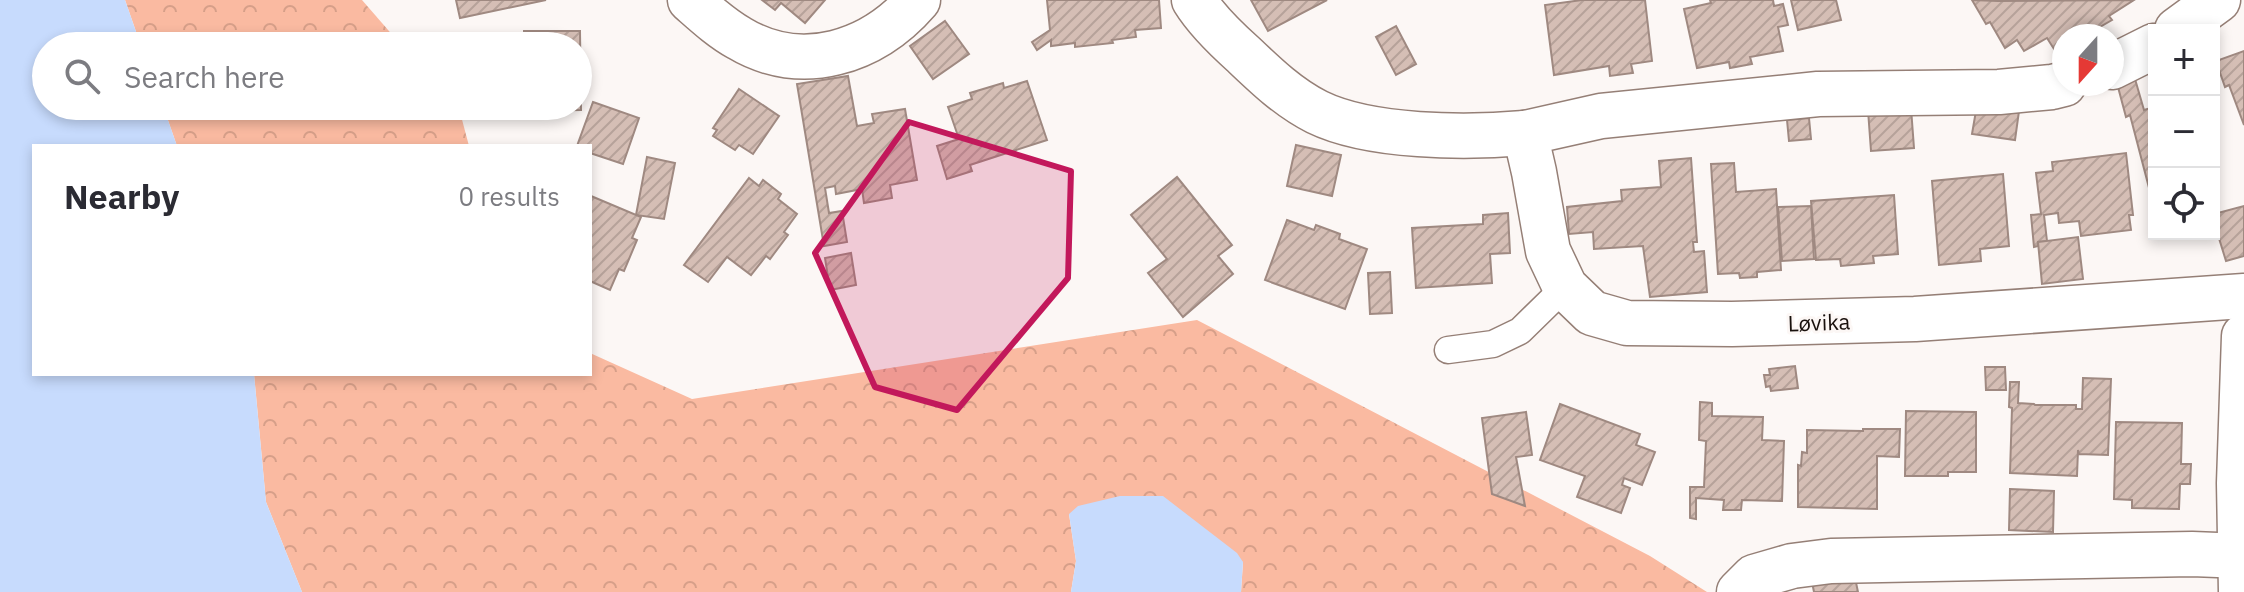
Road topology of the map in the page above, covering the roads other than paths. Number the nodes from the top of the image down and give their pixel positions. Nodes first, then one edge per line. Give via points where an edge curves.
1 (690, 0) edge
2 (918, 0) edge
3 (1194, 0) edge
4 (2218, 0) edge
5 (2185, 24) edge
6 (2148, 49) edge
7 (2124, 61) edge
8 (2052, 87) edge
9 (1525, 133) junction
10 (1565, 287) junction
11 (2244, 296) edge
12 (2244, 336) edge
13 (1448, 350) dead end
14 (2242, 568) edge
15 (1739, 592) edge

1 - 2 street via 741,40 801,57 837,54 873,39
3 - 9 street via 1278,88 1318,112 1397,131
4 - 5 street
6 - 7 street
8 - 9 street via 1818,94 1601,116
9 - 10 street, Løvika via 1548,251
10 - 11 street, Løvika via 1592,313 1627,323 1915,319
10 - 13 lane via 1520,331 1493,344
12 - 14 street
14 - 15 street via 2192,554 1831,561 1754,577

